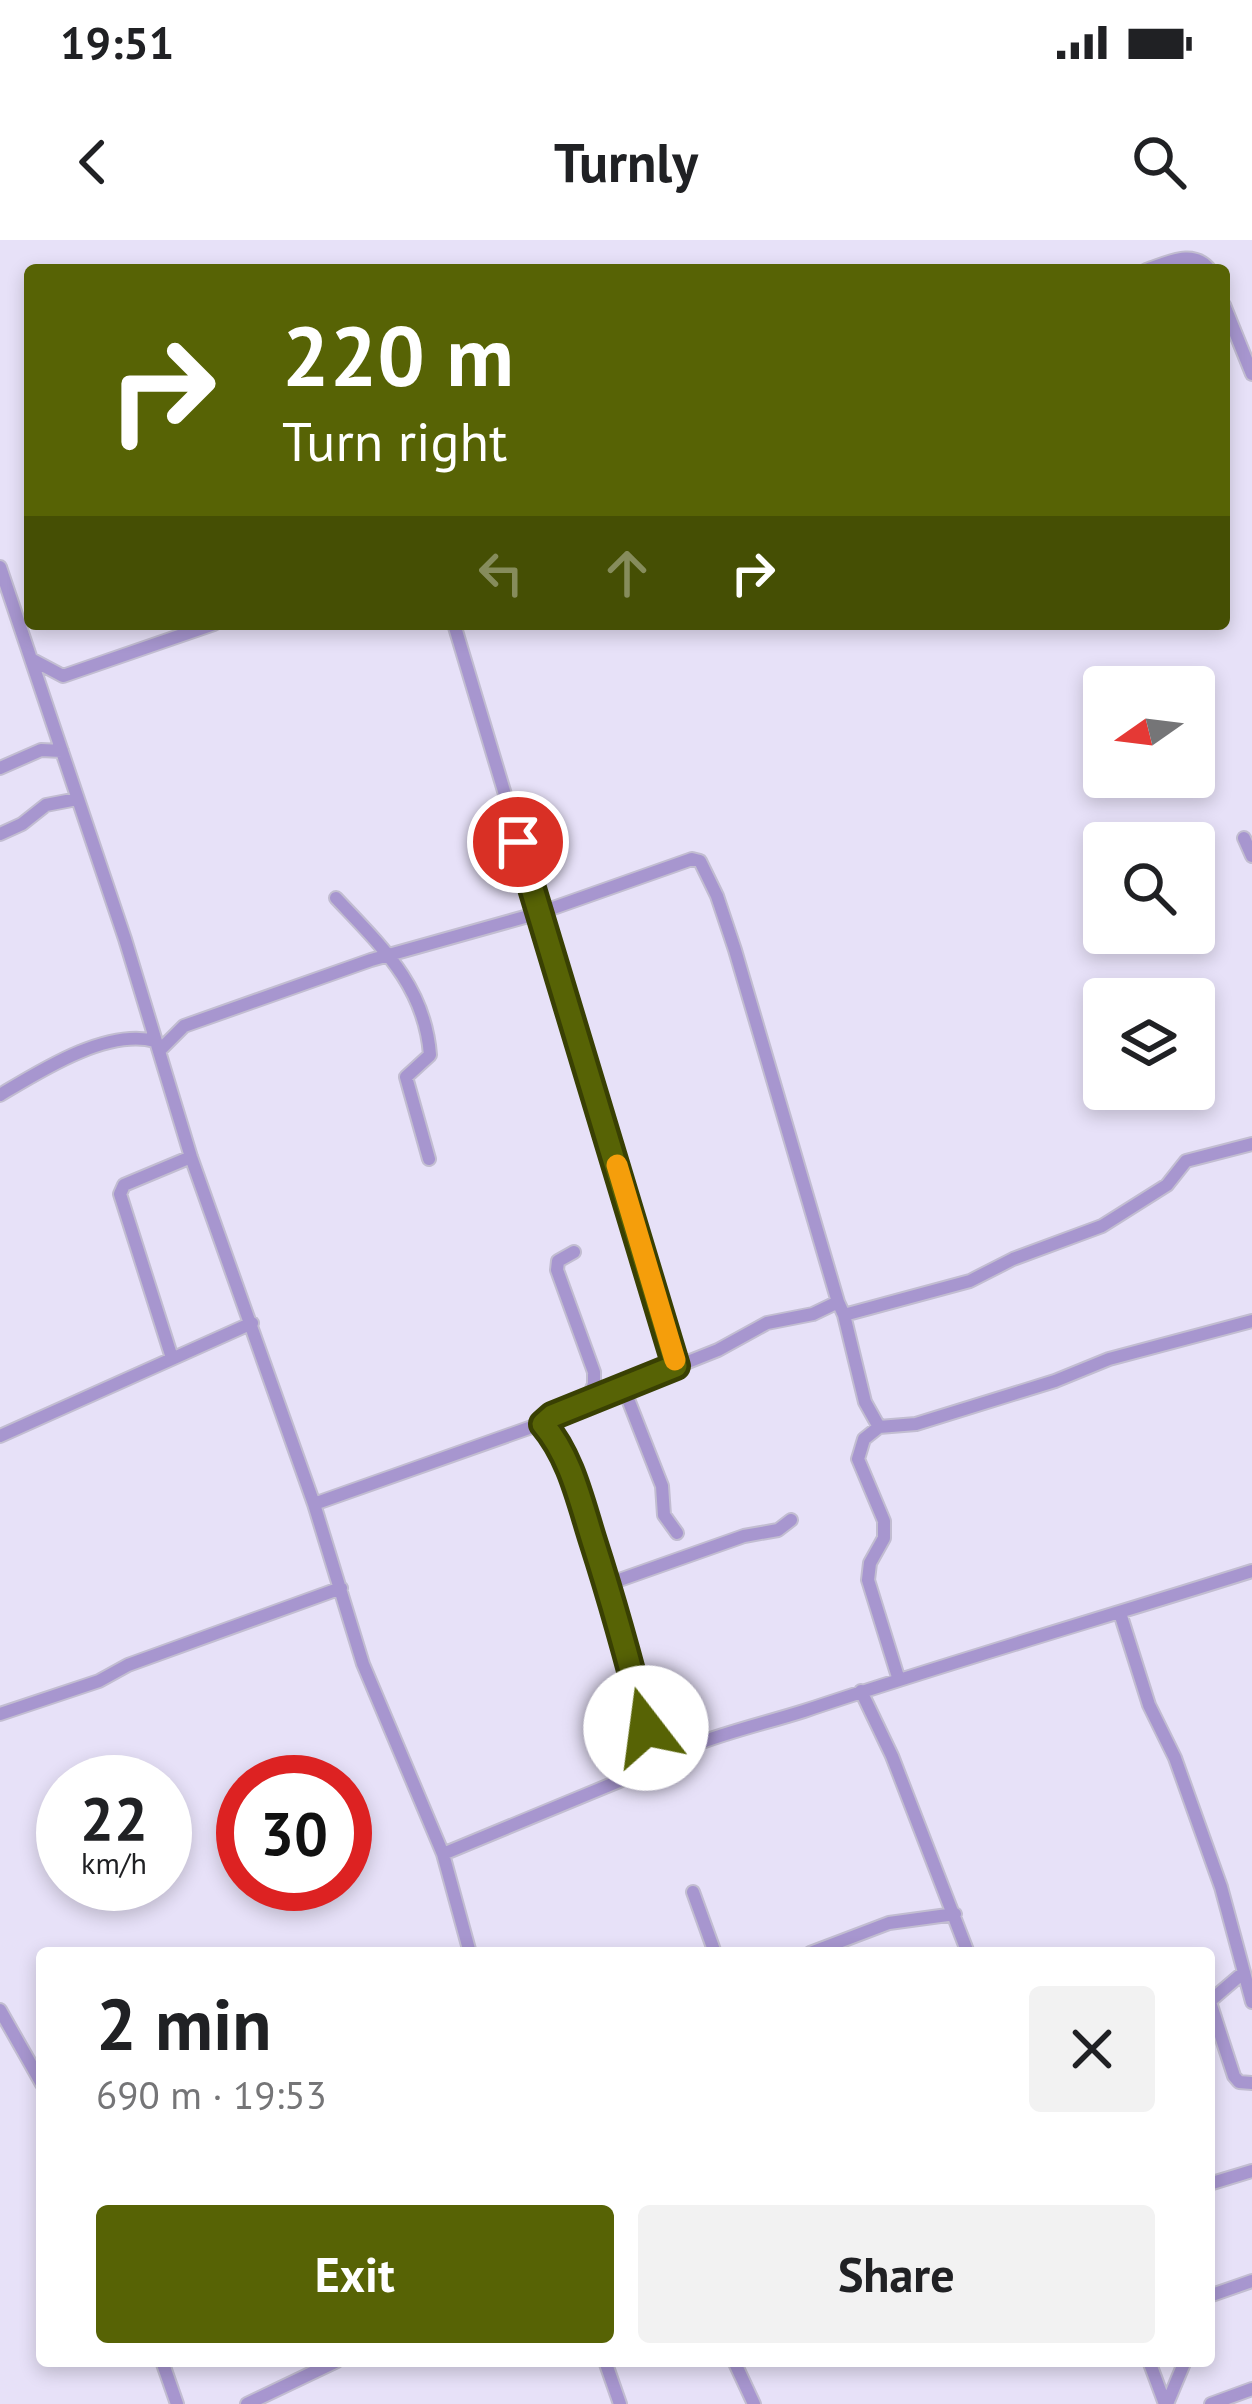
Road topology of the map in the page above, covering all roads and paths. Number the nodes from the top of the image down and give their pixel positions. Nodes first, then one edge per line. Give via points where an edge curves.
1 (1167, 264) edge
2 (1206, 264) edge
3 (1230, 320) edge
4 (1252, 374) edge
5 (0, 567) edge
6 (197, 630) edge
7 (456, 630) edge
8 (32, 659) junction
9 (62, 751) junction
10 (0, 768) edge
11 (77, 799) junction
12 (0, 833) edge
13 (1244, 838) dead end
14 (1252, 856) edge
15 (336, 898) dead end
16 (539, 913) junction
17 (389, 956) junction
18 (157, 1046) junction
19 (0, 1095) edge
20 (1252, 1144) edge
21 (191, 1157) junction
22 (429, 1159) dead end
23 (574, 1252) dead end
24 (841, 1308) junction
25 (1252, 1321) edge
26 (252, 1323) junction
27 (172, 1358) junction
28 (676, 1366) junction
29 (624, 1389) junction
30 (586, 1402) junction
31 (543, 1424) junction
32 (879, 1426) junction
33 (0, 1436) edge
34 (314, 1504) junction
35 (791, 1520) dead end
36 (676, 1533) dead end
37 (1252, 1571) edge
38 (608, 1584) junction
39 (341, 1588) junction
40 (1120, 1613) junction
41 (898, 1677) junction
42 (861, 1691) junction
43 (0, 1714) edge
44 (656, 1762) junction
45 (442, 1854) junction
46 (693, 1892) dead end
47 (955, 1913) junction
48 (468, 1947) edge
49 (713, 1947) edge
50 (826, 1947) edge
51 (966, 1947) edge
52 (1244, 1972) junction
53 (1215, 1998) edge
54 (1252, 2002) edge
55 (0, 2010) edge
56 (1215, 2017) edge
57 (35, 2056) edge
58 (1252, 2083) edge
59 (1252, 2171) edge
60 (1215, 2182) edge
61 (1252, 2281) edge
62 (1215, 2294) edge
63 (164, 2367) edge
64 (324, 2367) edge
65 (607, 2367) edge
66 (737, 2367) edge
67 (1152, 2367) edge
68 (1182, 2367) edge
69 (1252, 2389) edge
70 (177, 2404) edge
71 (247, 2404) edge
72 (620, 2404) edge
73 (754, 2404) edge
74 (1166, 2404) edge
75 (1210, 2404) edge

1 - 2 street via 1191,257
3 - 4 street
5 - 8 street
6 - 8 street via 63,676
7 - 16 street
8 - 9 street
9 - 10 street via 41,750
9 - 11 street
11 - 12 street via 46,805
11 - 18 street
13 - 14 street
15 - 17 street
16 - 17 street
16 - 24 street via 692,860 705,867
16 - 28 street
17 - 18 street via 184,1026
17 - 22 street via 428,1025 430,1054 406,1077
18 - 19 street via 126,1036
18 - 21 street
20 - 24 street via 1186,1161 1167,1184 1102,1226 970,1281
21 - 26 street
21 - 27 street via 124,1185 120,1194
23 - 30 street via 557,1270 594,1372
24 - 28 street via 767,1323
24 - 32 street
25 - 32 street via 916,1424
26 - 27 street
26 - 34 street
27 - 33 street
28 - 29 street
29 - 30 street
29 - 36 street
30 - 31 street
31 - 34 street
31 - 38 street via 559,1442
32 - 41 street via 858,1459 884,1521 868,1580
34 - 39 street
35 - 38 street
37 - 40 street
38 - 44 street
39 - 43 street
39 - 45 street via 363,1664
40 - 41 street
40 - 52 street via 1221,1887
41 - 42 street
42 - 44 street
42 - 47 street
44 - 45 street
45 - 48 street
46 - 49 street
47 - 50 street via 889,1923
47 - 51 street
52 - 53 street
52 - 54 street
55 - 57 street via 18,2047
56 - 58 street via 1234,2075
59 - 60 street
61 - 62 street
63 - 70 street
64 - 71 street
65 - 72 street
66 - 73 street
67 - 74 street
68 - 74 street
69 - 75 street

